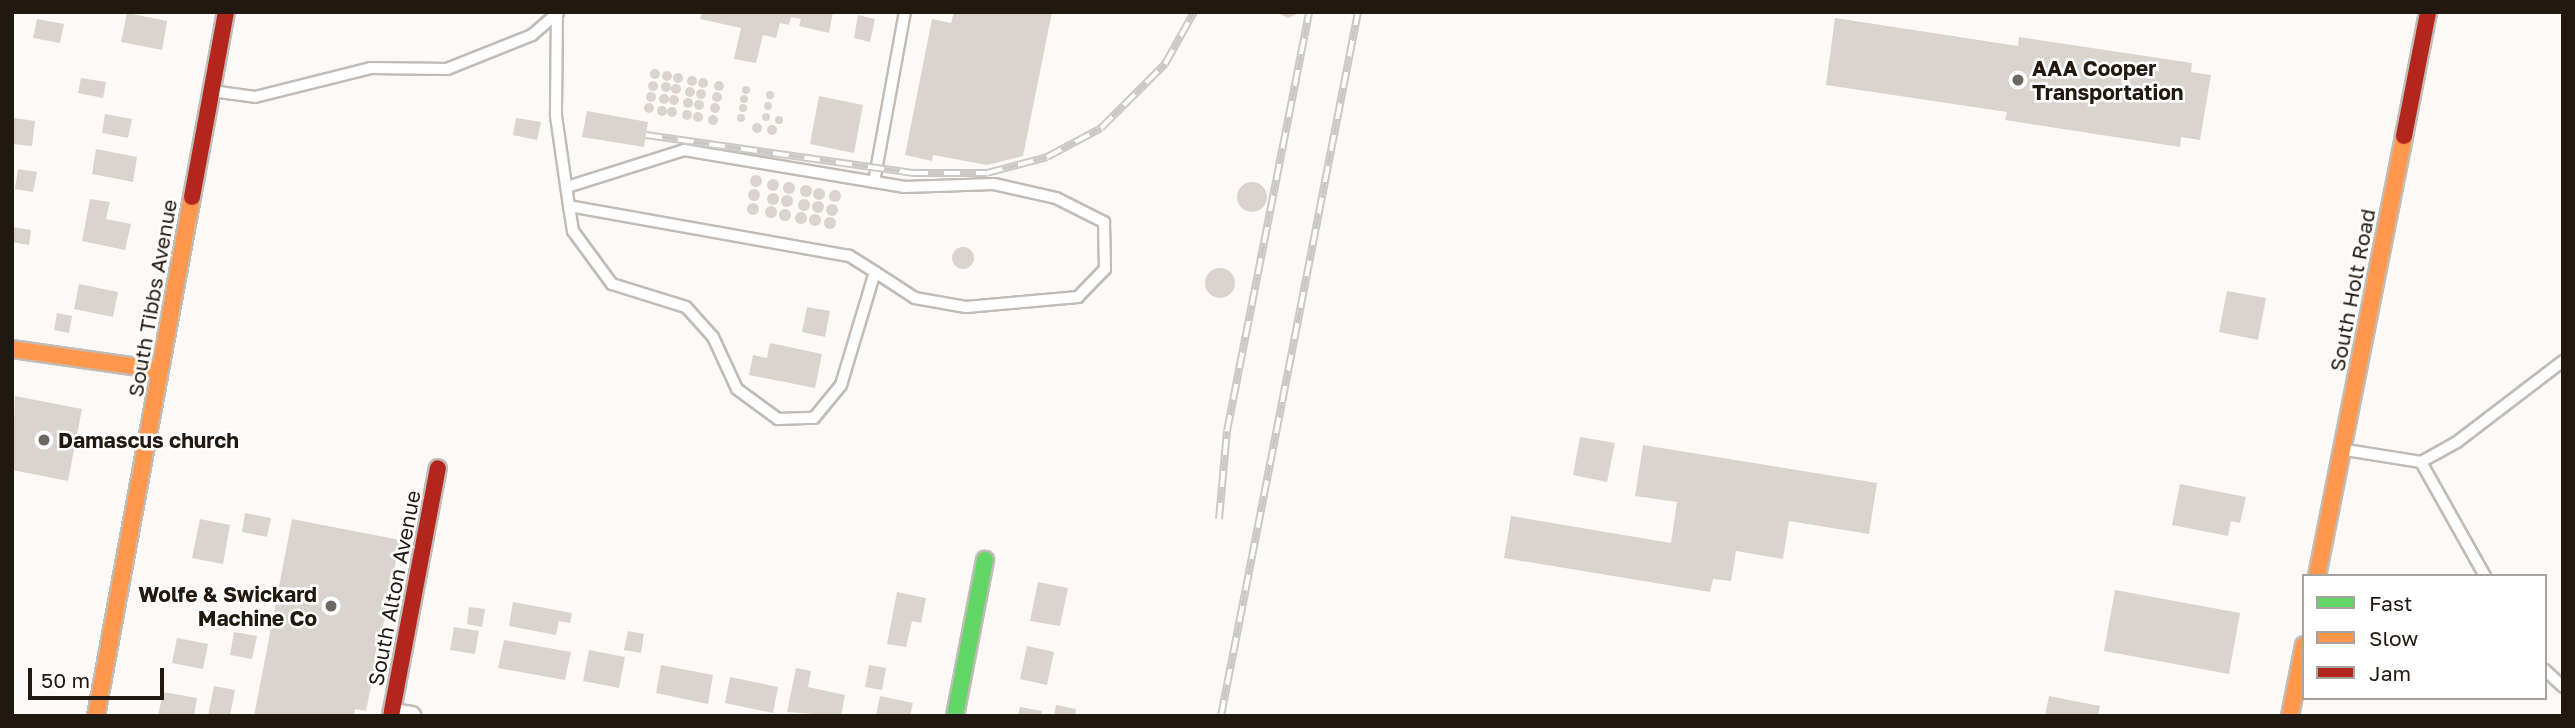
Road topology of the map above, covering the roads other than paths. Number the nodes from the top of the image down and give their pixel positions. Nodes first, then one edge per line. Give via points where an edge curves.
1 (226, 12) edge
2 (905, 12) edge
3 (2428, 12) edge
4 (558, 13) edge
5 (212, 91) junction
6 (874, 182) junction
7 (567, 187) junction
8 (569, 206) junction
9 (875, 272) junction
10 (12, 349) edge
11 (2563, 362) edge
12 (160, 370) junction
13 (2342, 450) junction
14 (2421, 462) junction
15 (438, 468) dead end
16 (985, 560) dead end
17 (2317, 574) edge
18 (2484, 574) edge
19 (2302, 655) edge
20 (2547, 672) edge
21 (2563, 687) edge
22 (398, 715) edge
23 (96, 716) edge
24 (955, 716) edge
25 (2290, 716) edge

1 - 5 main road, South Tibbs Avenue
2 - 6 lane
3 - 13 main road, South Holt Road
4 - 5 lane via 532,35 447,69 370,68 255,97
4 - 7 lane via 556,116
5 - 12 main road, South Tibbs Avenue
6 - 7 lane via 684,150
6 - 9 lane via 905,187 994,184 1056,198 1104,222 1105,269 1078,297 967,307 915,298
7 - 8 lane
8 - 9 lane via 849,256
8 - 9 lane via 573,231 612,284 686,307 713,337 737,389 778,419 814,418 841,385
10 - 12 main road
11 - 14 lane via 2457,442
12 - 23 main road, South Tibbs Avenue
13 - 14 lane
13 - 17 main road, South Holt Road
14 - 18 lane
15 - 22 main road, South Alton Avenue
16 - 24 main road
19 - 25 main road
20 - 21 lane

